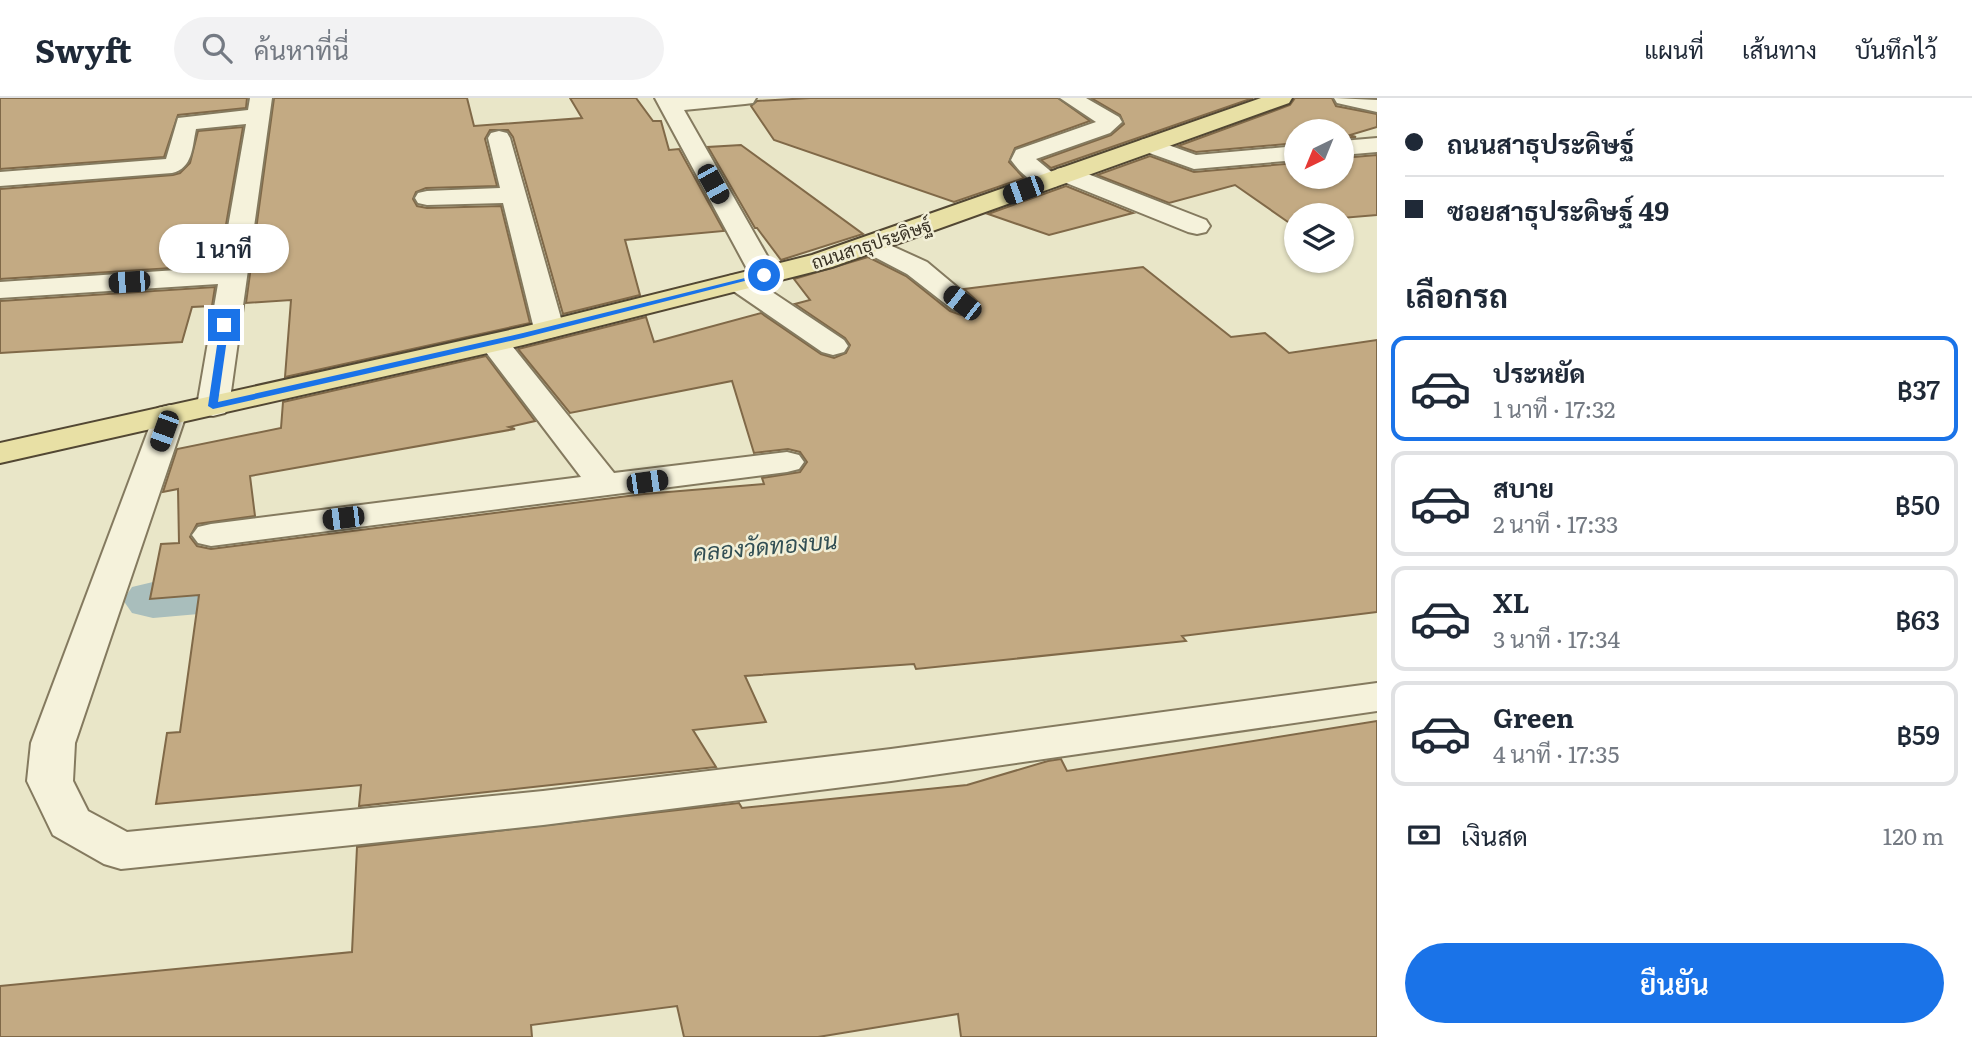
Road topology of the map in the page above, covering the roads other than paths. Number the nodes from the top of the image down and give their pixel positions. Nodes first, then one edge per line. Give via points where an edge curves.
1 (745, 98) edge
2 (1071, 98) edge
3 (1280, 98) edge
4 (1345, 98) edge
5 (667, 101) edge
6 (1377, 106) edge
7 (260, 107) edge
8 (499, 138) dead end
9 (1375, 138) edge
10 (1354, 144) edge
11 (1149, 145) junction
12 (1284, 154) edge
13 (1057, 177) junction
14 (0, 179) edge
15 (514, 195) junction
16 (427, 198) dead end
17 (1197, 226) dead end
18 (872, 245) junction
19 (231, 275) junction
20 (752, 279) junction
21 (0, 290) edge
22 (962, 303) dead end
23 (549, 329) junction
24 (494, 342) junction
25 (833, 346) dead end
26 (213, 406) junction
27 (170, 415) junction
28 (0, 453) edge
29 (787, 463) dead end
30 (606, 486) junction
31 (211, 535) dead end
32 (1377, 697) edge

1 - 5 street
2 - 13 street via 1111,122 1024,155 1023,160
3 - 11 main road, ถนนสาธุประดิษฐ์
4 - 6 street
5 - 20 street
7 - 14 street via 186,123 177,163 164,167
7 - 19 street
8 - 15 street
9 - 10 street
11 - 12 street via 1194,162
11 - 13 main road, ถนนสาธุประดิษฐ์
13 - 17 street
13 - 18 main road, ถนนสาธุประดิษฐ์
15 - 16 street
15 - 23 street
18 - 20 main road, ถนนสาธุประดิษฐ์
18 - 22 street via 917,268
19 - 21 street
19 - 26 street
20 - 23 main road, ถนนสาธุประดิษฐ์
20 - 25 street
23 - 24 main road, ถนนสาธุประดิษฐ์
24 - 26 main road, ถนนสาธุประดิษฐ์
24 - 30 street
26 - 27 main road, ถนนสาธุประดิษฐ์
27 - 28 main road, ถนนสาธุประดิษฐ์
27 - 32 street via 53,743 50,781 70,823 121,851 542,808
29 - 30 street
30 - 31 street

